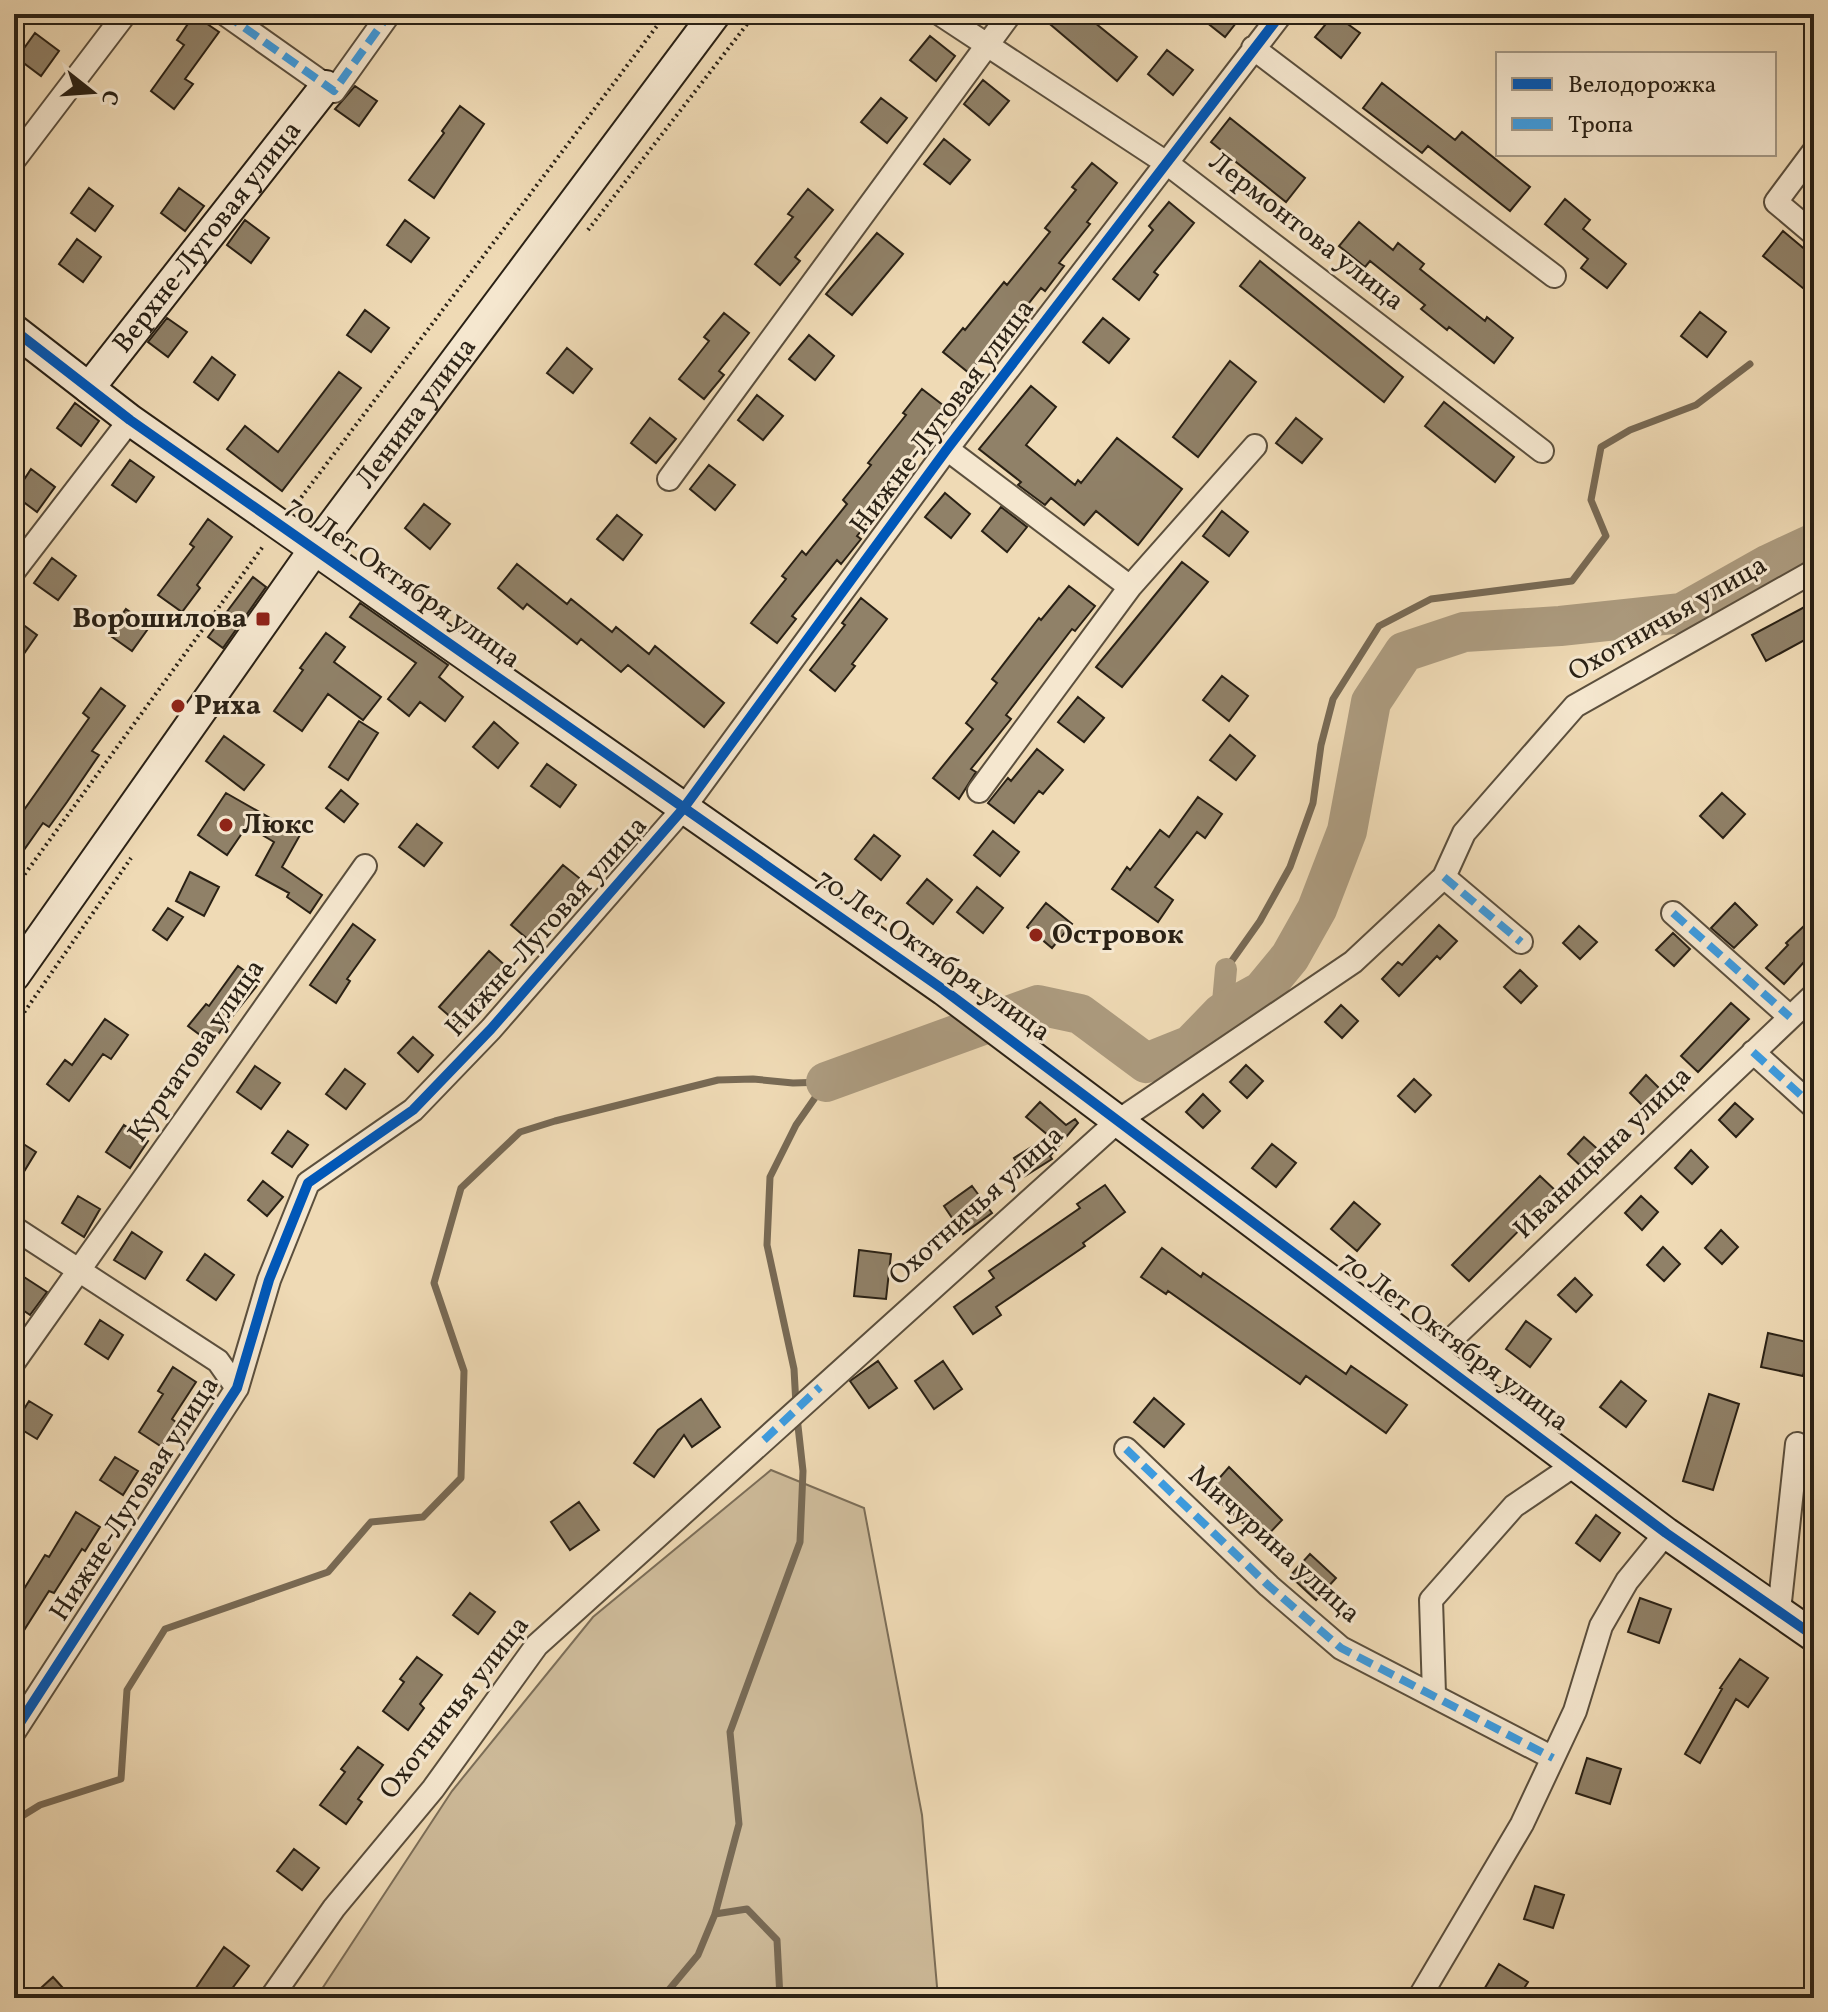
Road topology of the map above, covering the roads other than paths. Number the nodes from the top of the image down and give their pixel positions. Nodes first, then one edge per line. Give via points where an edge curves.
1 (125, 14) edge
2 (225, 14) edge
3 (389, 14) edge
4 (715, 14) edge
5 (940, 14) edge
6 (1010, 14) edge
7 (1281, 14) edge
8 (985, 45) junction
9 (1253, 48) junction
10 (330, 88) junction
11 (1814, 151) edge
12 (14, 160) edge
13 (1168, 164) junction
14 (1814, 234) edge
15 (1554, 276) dead end
16 (14, 330) edge
17 (89, 388) junction
18 (130, 420) junction
19 (1255, 446) dead end
20 (947, 449) junction
21 (1542, 451) dead end
22 (669, 479) dead end
23 (314, 550) junction
24 (14, 571) edge
25 (1814, 571) edge
26 (1130, 587) junction
27 (979, 791) dead end
28 (683, 809) junction
29 (365, 866) dead end
30 (1444, 877) junction
31 (1673, 913) dead end
32 (1521, 942) dead end
33 (14, 976) edge
34 (1814, 995) edge
35 (1790, 1017) junction
36 (1753, 1052) junction
37 (1814, 1107) edge
38 (1118, 1121) junction
39 (14, 1228) edge
40 (78, 1271) junction
41 (1434, 1356) junction
42 (14, 1362) edge
43 (237, 1388) junction
44 (1797, 1444) dead end
45 (1126, 1449) dead end
46 (1576, 1464) junction
47 (1666, 1533) junction
48 (1779, 1611) junction
49 (1814, 1636) edge
50 (1434, 1694) junction
51 (14, 1732) edge
52 (1553, 1758) junction
53 (271, 1998) edge
54 (1419, 1998) edge

1 - 12 street
2 - 10 street
3 - 10 street, Верхне-Луговая улица
4 - 23 street, Ленина улица
5 - 8 street, Лермонтова улица
6 - 8 street
7 - 9 street, Нижне-Луговая улица
8 - 13 street, Лермонтова улица
8 - 22 street
9 - 13 street, Нижне-Луговая улица
9 - 15 street
10 - 17 street, Верхне-Луговая улица
11 - 14 street via 1776,202
13 - 20 street, Нижне-Луговая улица
13 - 21 street, Лермонтова улица
16 - 17 street, 70 Лет Октября улица
17 - 18 street, 70 Лет Октября улица
18 - 23 street, 70 Лет Октября улица
18 - 24 street
19 - 26 street
20 - 26 street
20 - 28 street, Нижне-Луговая улица
23 - 28 street, 70 Лет Октября улица
23 - 33 street, Ленина улица
25 - 30 street, Охотничья улица via 1575,706 1464,833
26 - 27 street
28 - 38 street, 70 Лет Октября улица via 944,990
28 - 43 street, Нижне-Луговая улица via 413,1110 308,1183 269,1280
29 - 40 street, Курчатова улица
30 - 32 street
30 - 38 street, Охотничья улица via 1353,962
31 - 35 street
34 - 35 street, Иваницына улица
35 - 36 street, Иваницына улица
36 - 37 street
36 - 41 street, Иваницына улица
38 - 41 street, 70 Лет Октября улица
38 - 53 street, Охотничья улица via 537,1645
39 - 40 street
40 - 42 street, Курчатова улица
40 - 43 street via 218,1361
41 - 46 street, 70 Лет Октября улица
43 - 51 street, Нижне-Луговая улица
44 - 48 street
45 - 50 street, Мичурина улица via 1341,1648
46 - 47 street, 70 Лет Октября улица
46 - 50 street via 1514,1506 1431,1600
47 - 48 street, 70 Лет Октября улица
47 - 52 street via 1627,1581 1601,1626 1575,1711
48 - 49 street, 70 Лет Октября улица
50 - 52 street, Мичурина улица
52 - 54 street via 1522,1824

